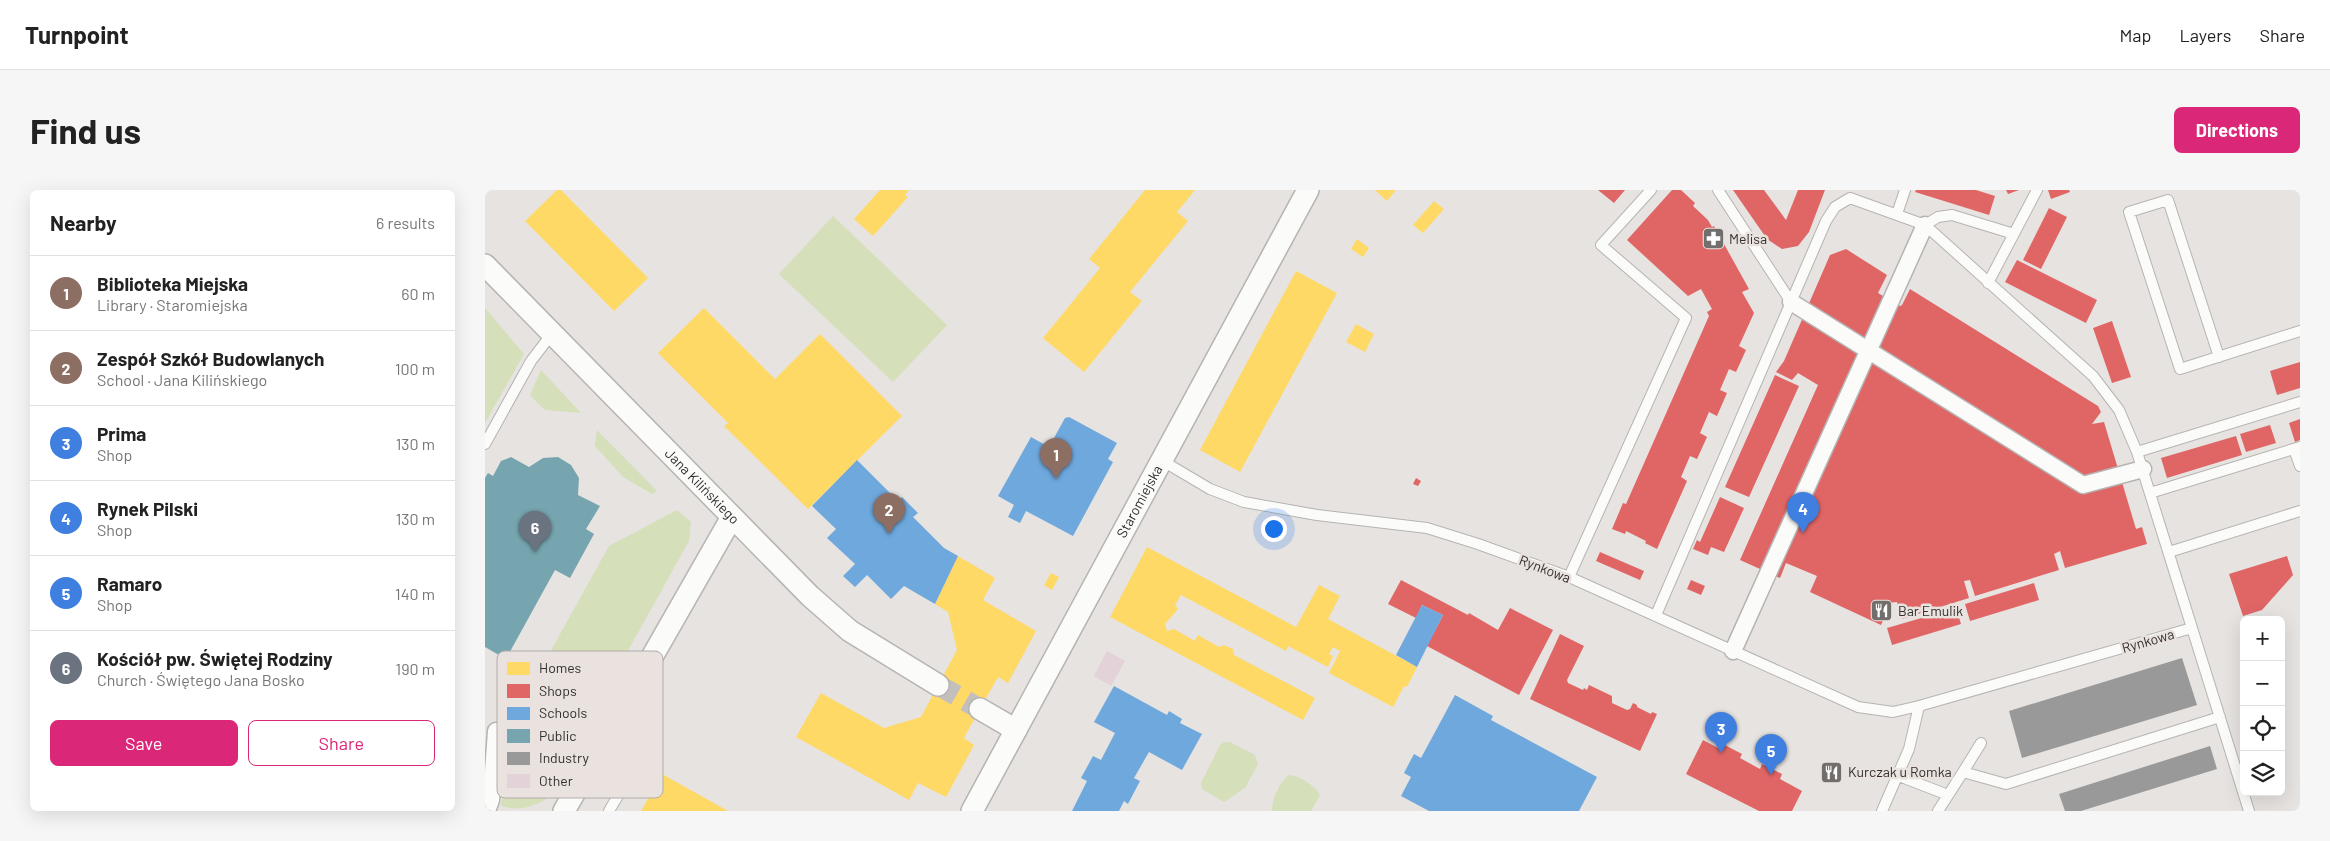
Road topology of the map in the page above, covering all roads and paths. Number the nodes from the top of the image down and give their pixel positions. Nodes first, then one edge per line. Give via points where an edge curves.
1 (1308, 190) edge
2 (1651, 190) edge
3 (1718, 190) edge
4 (1905, 190) edge
5 (2037, 190) edge
6 (1852, 194) edge
7 (1897, 214) junction
8 (1925, 225) junction
9 (2014, 234) junction
10 (485, 265) edge
11 (1988, 283) junction
12 (1791, 302) junction
13 (2300, 331) edge
14 (551, 335) junction
15 (1869, 351) junction
16 (2219, 357) junction
17 (2300, 402) edge
18 (485, 444) edge
19 (2297, 448) edge
20 (2137, 452) junction
21 (1161, 460) junction
22 (2300, 466) edge
23 (2143, 469) junction
24 (2150, 493) junction
25 (2300, 511) edge
26 (732, 517) junction
27 (2169, 552) junction
28 (1569, 578) junction
29 (1656, 616) junction
30 (2192, 628) junction
31 (655, 651) edge
32 (1733, 651) junction
33 (938, 685) tunnel mouth
34 (1919, 706) junction
35 (980, 709) tunnel mouth
36 (2220, 717) junction
37 (1016, 730) junction
38 (496, 731) dead end
39 (1981, 743) dead end
40 (1963, 772) junction
41 (1899, 776) junction
42 (1948, 795) junction
43 (571, 798) edge
44 (616, 798) edge
45 (487, 811) edge
46 (564, 811) edge
47 (609, 811) edge
48 (972, 811) edge
49 (1882, 811) edge
50 (1938, 811) edge
51 (2249, 811) edge

1 - 21 street, Staromiejska
2 - 28 lane via 1601,245 1686,318
3 - 12 lane
4 - 7 lane
5 - 9 lane
6 - 7 lane
6 - 12 lane via 1835,207 1826,221
7 - 8 lane
8 - 9 lane via 1938,217 1951,215
8 - 11 lane
8 - 15 street
9 - 11 lane
10 - 14 street, Jana Kilińskiego
11 - 20 lane via 2093,376 2119,410
12 - 15 street
12 - 29 lane
13 - 16 lane
14 - 18 lane via 531,361
14 - 26 street, Jana Kilińskiego
15 - 23 street via 2083,485
15 - 32 street
16 - 16 lane via 2181,369 2129,212 2168,200
17 - 20 lane
19 - 22 lane
19 - 24 lane
20 - 23 lane
21 - 28 lane, Rynkowa via 1210,489 1244,502 1317,515 1427,528
21 - 37 street, Staromiejska
23 - 24 lane
24 - 27 lane
25 - 27 lane
26 - 31 street
26 - 33 street, Jana Kilińskiego via 810,596 850,631
27 - 30 lane
28 - 29 lane, Rynkowa
29 - 32 lane, Rynkowa
30 - 34 lane, Rynkowa
30 - 36 lane, Rynkowa
32 - 34 lane, Rynkowa via 1858,707 1893,712
34 - 41 lane
35 - 37 street
36 - 40 lane via 2006,784
36 - 51 lane, Rynkowa
37 - 48 street, Staromiejska
38 - 45 street via 491,800
39 - 40 lane
40 - 42 lane
41 - 42 lane
41 - 49 lane
42 - 50 lane
43 - 46 street
44 - 47 lane

